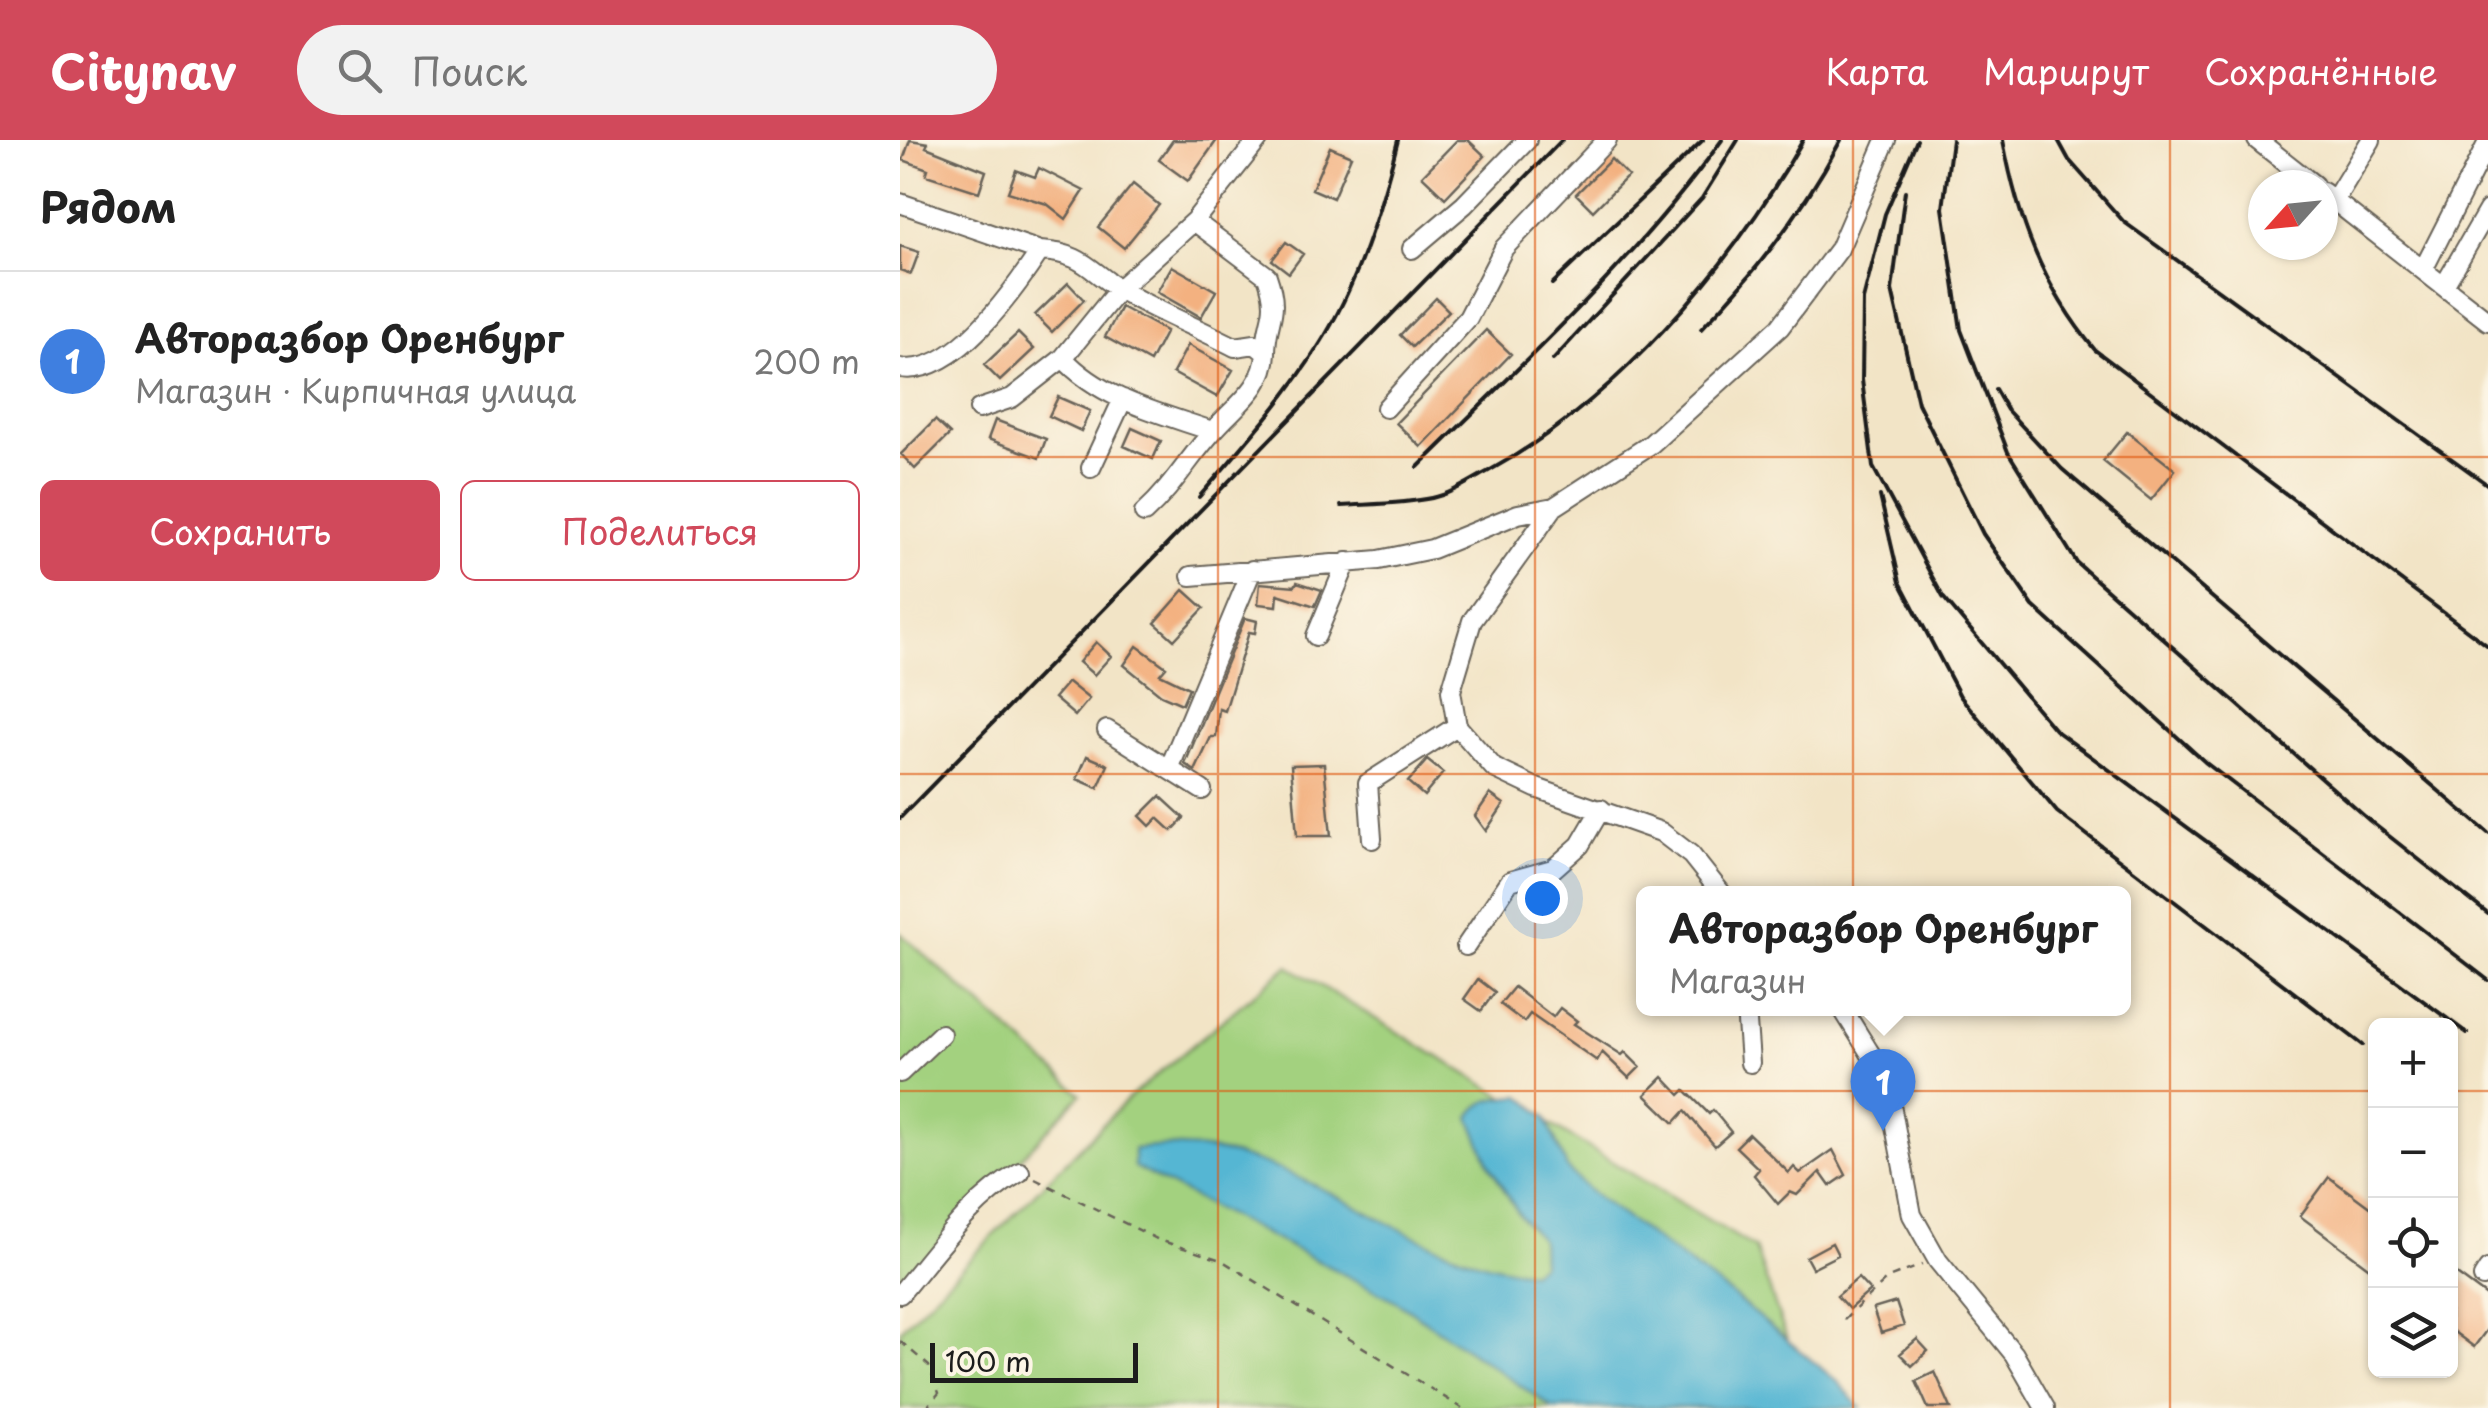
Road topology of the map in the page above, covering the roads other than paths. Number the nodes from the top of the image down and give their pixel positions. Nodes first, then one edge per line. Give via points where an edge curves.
1 (1258, 140) edge
2 (1527, 140) edge
3 (1608, 140) edge
4 (1886, 140) edge
5 (2257, 140) edge
6 (2370, 140) edge
7 (2488, 142) edge
8 (2295, 170) edge
9 (2338, 183) edge
10 (900, 202) edge
11 (2338, 204) edge
12 (2488, 210) edge
13 (1194, 220) junction
14 (2468, 243) junction
15 (2488, 245) edge
16 (1412, 249) dead end
17 (1040, 251) junction
18 (2423, 270) junction
19 (2444, 286) junction
20 (1120, 289) junction
21 (2488, 321) edge
22 (1266, 353) junction
23 (1063, 358) junction
24 (900, 368) edge
25 (1122, 400) junction
26 (1386, 408) dead end
27 (979, 410) dead end
28 (1212, 431) junction
29 (1091, 468) dead end
30 (1554, 507) junction
31 (1144, 513) dead end
32 (1347, 562) junction
33 (1252, 570) junction
34 (1191, 576) dead end
35 (1316, 636) dead end
36 (1458, 726) junction
37 (1107, 730) dead end
38 (1169, 770) junction
39 (1202, 790) dead end
40 (1601, 810) junction
41 (1372, 839) dead end
42 (1716, 886) edge
43 (1466, 946) dead end
44 (1747, 1016) edge
45 (1847, 1016) edge
46 (941, 1034) dead end
47 (1750, 1063) dead end
48 (900, 1074) edge
49 (1020, 1172) road end
50 (900, 1294) edge
51 (2046, 1408) edge

1 - 13 street
2 - 16 street
3 - 26 street via 1504,248 1468,318
4 - 30 street via 1840,249 1780,327 1651,444
5 - 8 street
6 - 9 street
7 - 18 street
10 - 17 street
11 - 18 street
12 - 14 street
13 - 20 street
13 - 22 street via 1267,276 1275,318
14 - 15 street
14 - 19 street
17 - 20 street via 1088,262
17 - 24 street via 1008,298 936,365
18 - 19 street
19 - 21 street
20 - 22 street via 1235,346 1255,344
20 - 23 street
22 - 28 street via 1250,394
23 - 25 street via 1082,379
23 - 27 street via 1012,398
25 - 28 street
25 - 29 street
28 - 31 street via 1174,486
30 - 32 street via 1518,514 1432,549
30 - 36 street via 1472,620 1451,692
32 - 33 street
32 - 35 street
33 - 34 street
33 - 38 street
36 - 40 street via 1494,768
36 - 41 street via 1368,783
37 - 38 street
38 - 39 street
40 - 42 street via 1661,832
40 - 43 street via 1580,844 1553,869 1510,881
44 - 47 street
45 - 51 street via 1886,1079 1912,1215 1938,1262 2014,1354
46 - 48 street
49 - 50 street via 956,1228

